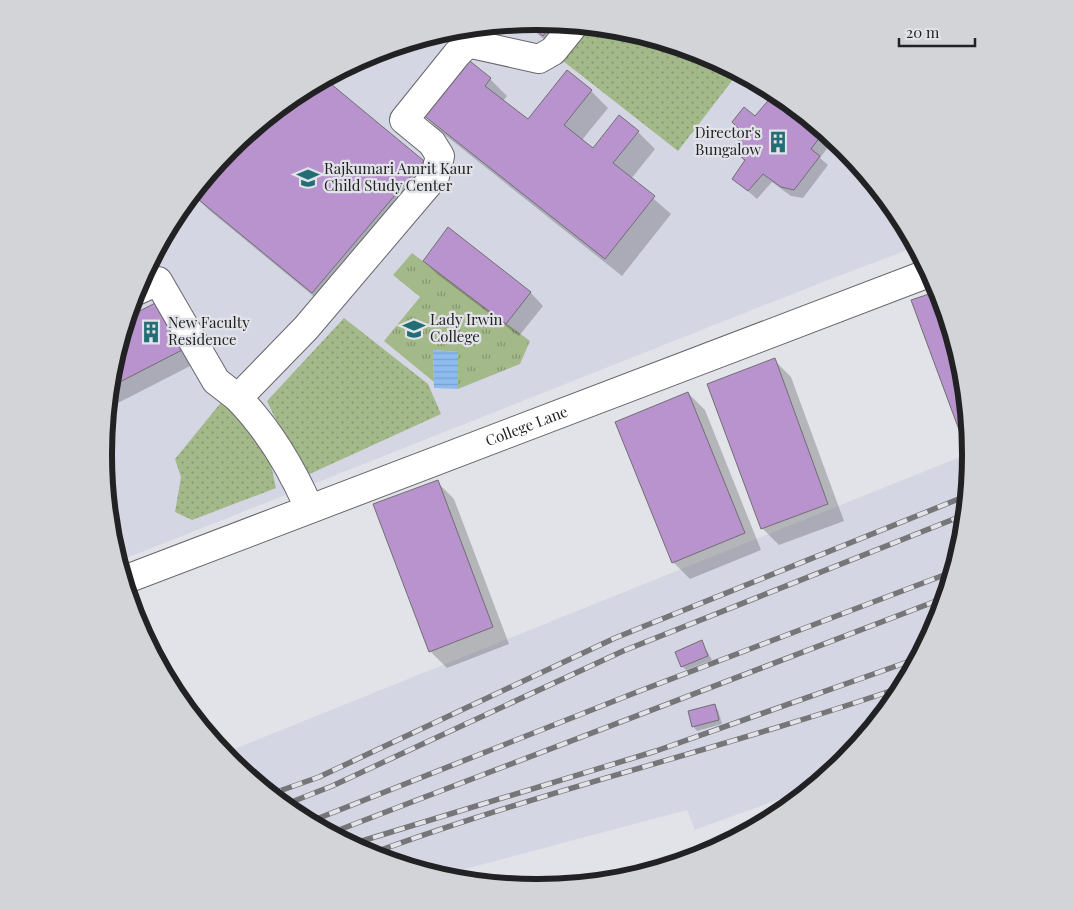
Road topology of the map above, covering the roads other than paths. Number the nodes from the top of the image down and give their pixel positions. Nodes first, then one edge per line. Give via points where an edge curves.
1 (569, 31) edge
2 (922, 276) edge
3 (148, 285) edge
4 (238, 398) junction
5 (309, 508) junction
6 (131, 577) edge

1 - 4 street via 553,52 539,59 472,44 457,54 404,120 432,143 440,156 435,176 306,328
2 - 5 street, College Lane
3 - 4 street via 158,280 216,381
4 - 5 street via 278,450
5 - 6 street, College Lane

